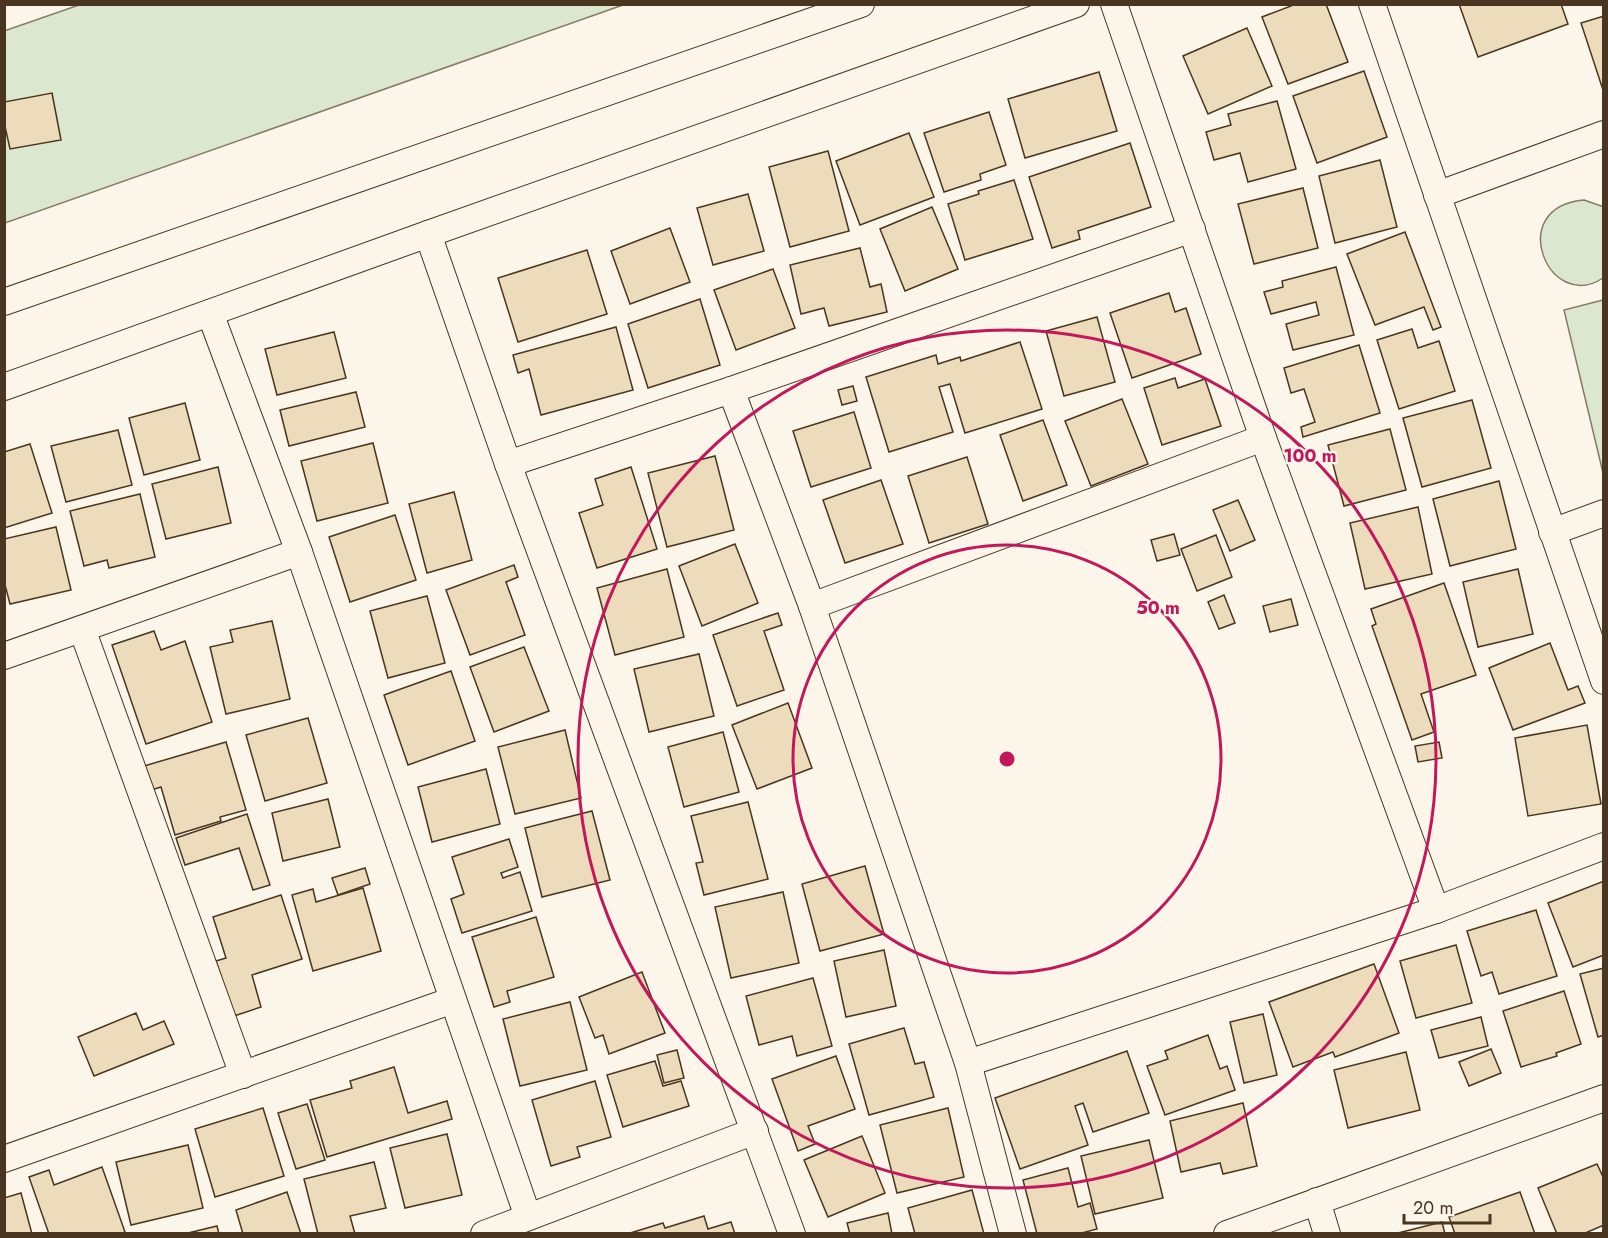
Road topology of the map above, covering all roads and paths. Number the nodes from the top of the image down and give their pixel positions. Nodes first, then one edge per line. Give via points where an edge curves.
1 (861, 4) edge
2 (1076, 4) edge
3 (1114, 4) edge
4 (1372, 4) edge
5 (1604, 134) edge
6 (1437, 195) junction
7 (1192, 229) junction
8 (428, 234) junction
9 (4, 303) edge
10 (210, 313) junction
11 (4, 387) edge
12 (731, 390) junction
13 (1263, 438) junction
14 (508, 464) junction
15 (1604, 513) edge
16 (1552, 532) junction
17 (299, 552) junction
18 (812, 606) junction
19 (82, 629) junction
20 (4, 656) edge
21 (1604, 681) edge
22 (1604, 846) edge
23 (1436, 910) junction
24 (453, 1000) junction
25 (968, 1062) junction
26 (243, 1075) junction
27 (1604, 1098) edge
28 (755, 1131) junction
29 (4, 1160) edge
30 (1317, 1201) junction
31 (528, 1217) junction
32 (483, 1233) edge
33 (792, 1233) edge
34 (1013, 1233) edge
35 (1227, 1233) edge
36 (1327, 1233) edge

1 - 9 street
2 - 8 street
3 - 7 street
4 - 6 street
5 - 6 street
6 - 16 street
7 - 12 street
7 - 13 street
8 - 10 street
8 - 14 street
10 - 11 street
10 - 17 street
12 - 14 street
12 - 18 street
13 - 18 street
13 - 23 street
14 - 28 street
15 - 16 street
16 - 21 street
17 - 19 street
17 - 24 street
18 - 25 street
19 - 20 street
19 - 26 street
22 - 23 street
23 - 25 street
24 - 26 street
24 - 31 street
25 - 34 street
26 - 29 street
27 - 30 street
28 - 31 street
28 - 33 street
30 - 35 street
30 - 36 street
31 - 32 street

